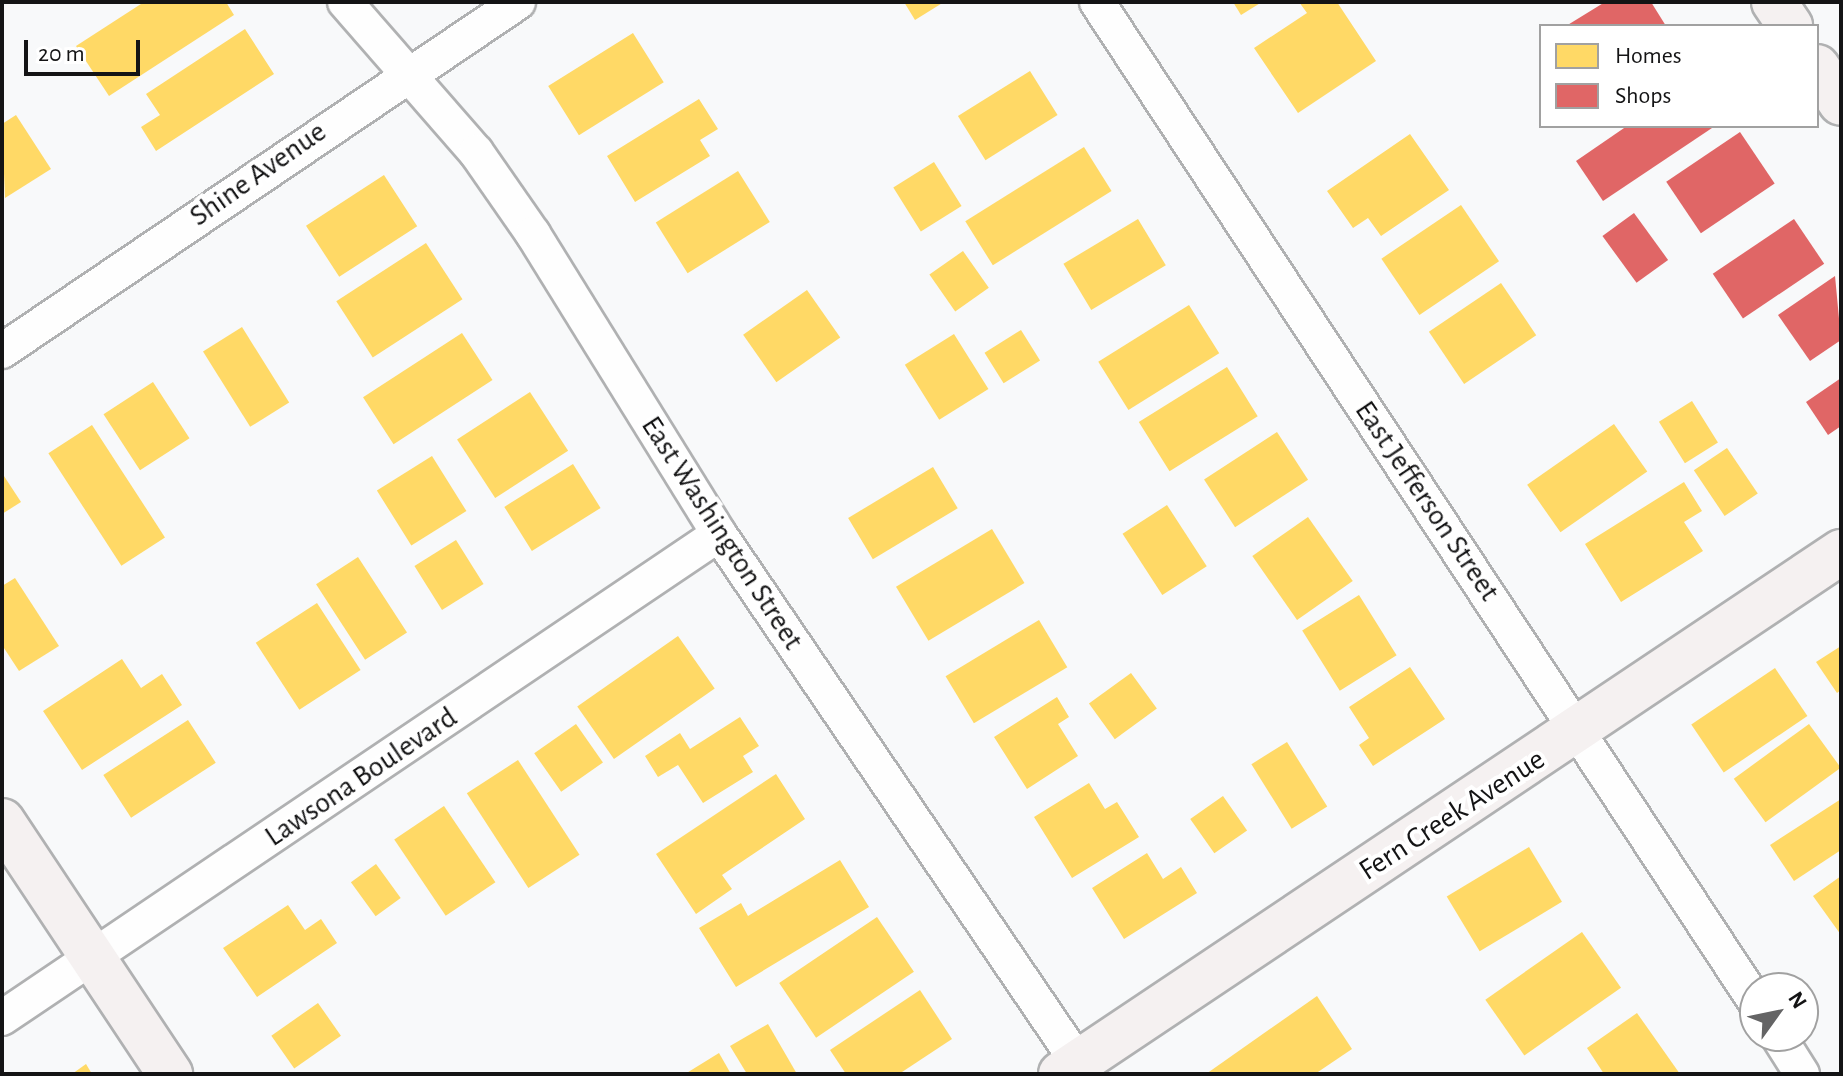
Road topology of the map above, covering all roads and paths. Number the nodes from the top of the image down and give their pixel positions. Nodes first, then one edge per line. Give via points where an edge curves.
1 (345, 2) edge
2 (518, 2) edge
3 (1097, 2) edge
4 (1774, 2) edge
5 (1789, 24) edge
6 (1819, 70) edge
7 (406, 72) junction
8 (1841, 103) edge
9 (2, 351) edge
10 (719, 534) junction
11 (1841, 552) edge
12 (1580, 731) junction
13 (2, 821) edge
14 (93, 958) junction
15 (1739, 976) edge
16 (2, 1018) edge
17 (1788, 1052) edge
18 (1075, 1070) edge
19 (170, 1074) edge
20 (1802, 1074) edge

1 - 7 street, East Washington Street
2 - 7 street, Shine Avenue
3 - 12 street, East Jefferson Street
4 - 5 street
6 - 8 street
7 - 9 street, Shine Avenue
7 - 10 street, East Washington Street via 476,152 533,234
10 - 14 street, Lawsona Boulevard
10 - 18 street, East Washington Street
11 - 12 street, Fern Creek Avenue
12 - 15 street, East Jefferson Street
12 - 18 street, Fern Creek Avenue
13 - 14 street
14 - 16 street, Lawsona Boulevard
14 - 19 street
17 - 20 street

